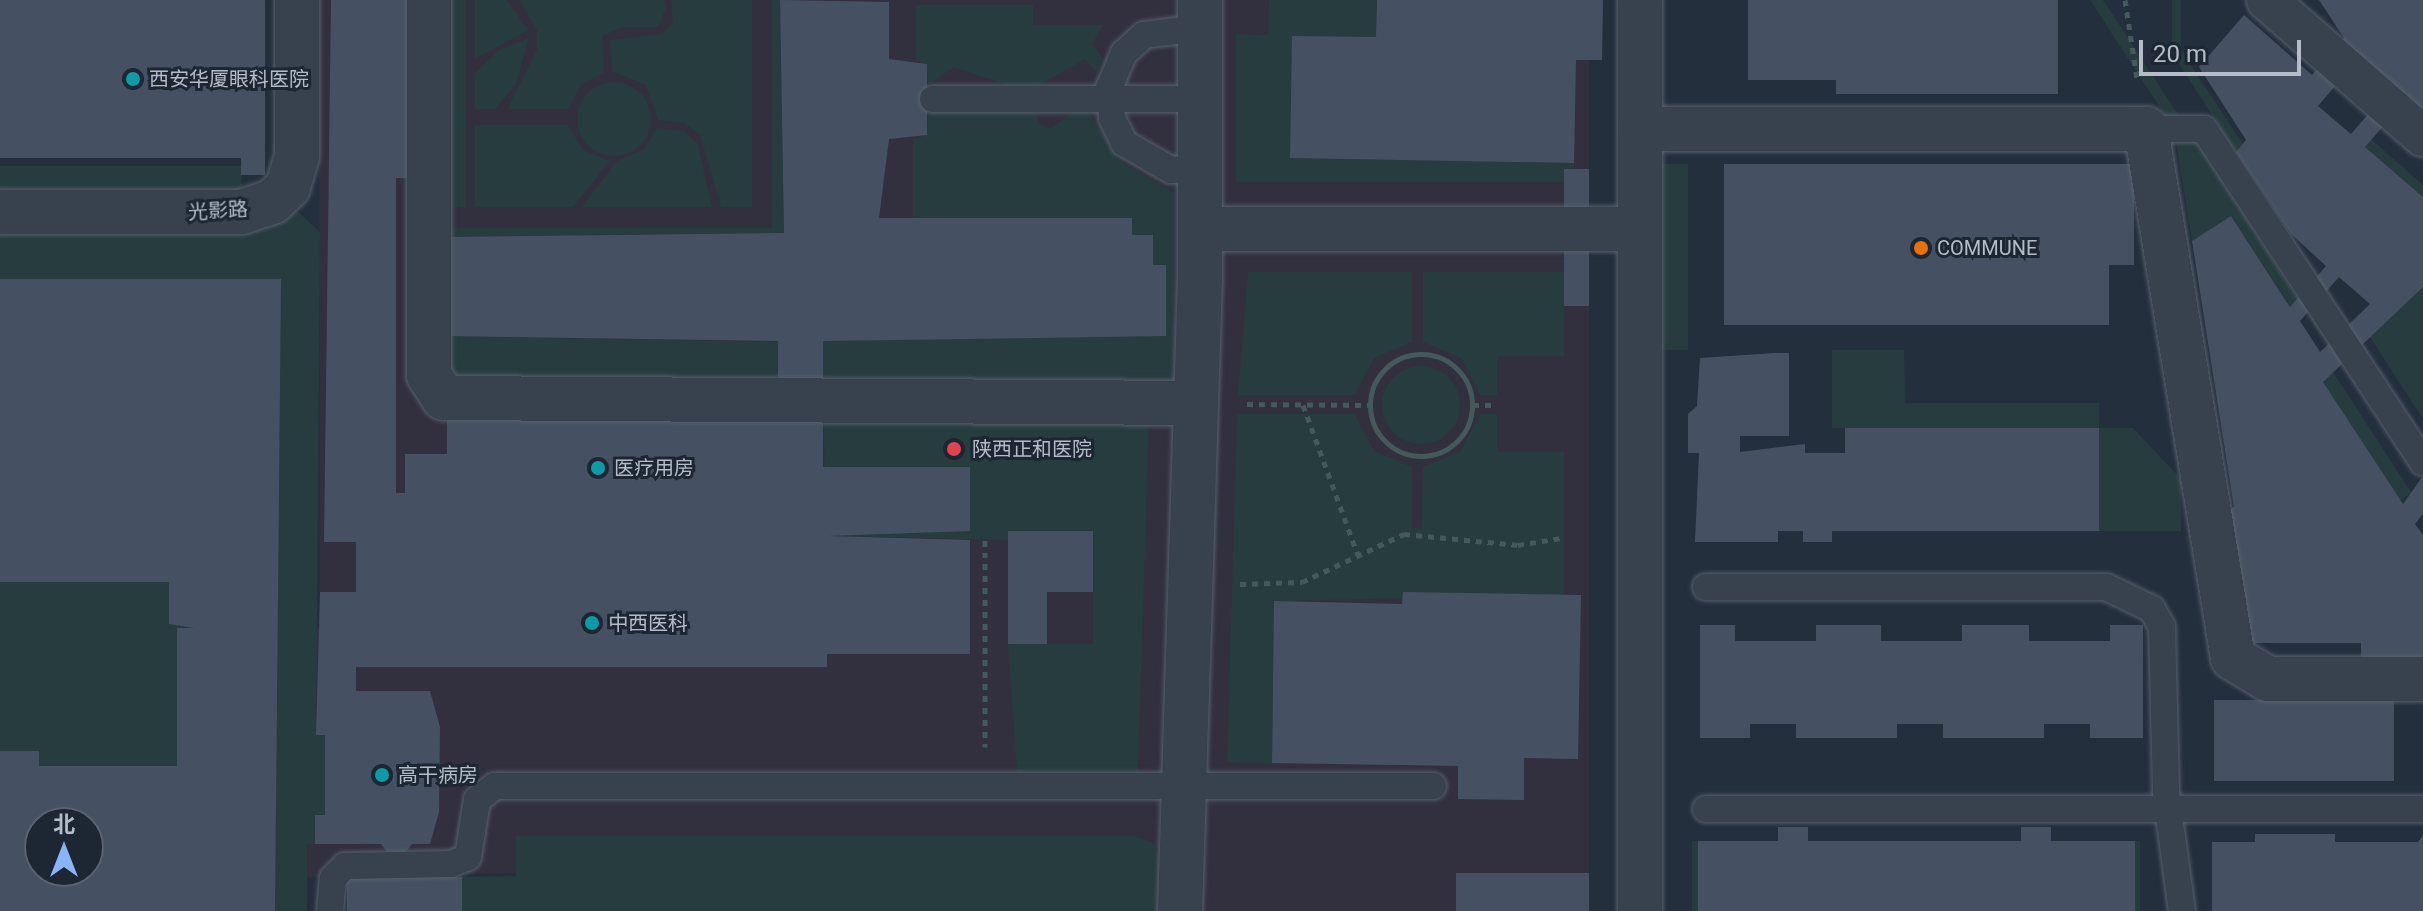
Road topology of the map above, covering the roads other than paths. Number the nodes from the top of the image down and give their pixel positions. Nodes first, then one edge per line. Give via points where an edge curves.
1 (297, 0) edge
2 (429, 0) edge
3 (1640, 0) edge
4 (2267, 0) edge
5 (1200, 14) edge
6 (933, 99) dead end
7 (1109, 99) junction
8 (1200, 99) junction
9 (1640, 129) junction
10 (2146, 129) junction
11 (2423, 136) edge
12 (1200, 168) junction
13 (0, 212) edge
14 (1200, 229) junction
15 (1640, 229) junction
16 (1196, 403) junction
17 (2423, 463) edge
18 (1706, 587) dead end
19 (2423, 679) edge
20 (1184, 786) junction
21 (1433, 786) dead end
22 (1706, 809) dead end
23 (2168, 809) junction
24 (2423, 809) edge
25 (330, 911) edge
26 (1180, 911) edge
27 (1640, 911) edge
28 (2182, 911) edge

1 - 13 street, 光影路 via 297,156 288,187 272,202 241,212
2 - 16 street via 429,375 444,398
3 - 9 street
4 - 11 street
5 - 7 lane via 1144,35 1124,53
5 - 8 street
6 - 7 lane
7 - 8 lane
7 - 12 lane via 1124,143 1145,161
8 - 12 street
9 - 10 street
9 - 15 street
10 - 17 lane via 2204,129
10 - 19 street via 2233,658 2268,679
12 - 14 street
14 - 15 street
14 - 16 street
15 - 27 street
16 - 20 street
18 - 23 lane via 2122,590 2152,609 2162,627
20 - 21 lane
20 - 25 lane via 495,786 477,800 468,857 451,864 345,866 333,878
20 - 26 street
22 - 23 lane
23 - 24 lane
23 - 28 lane

